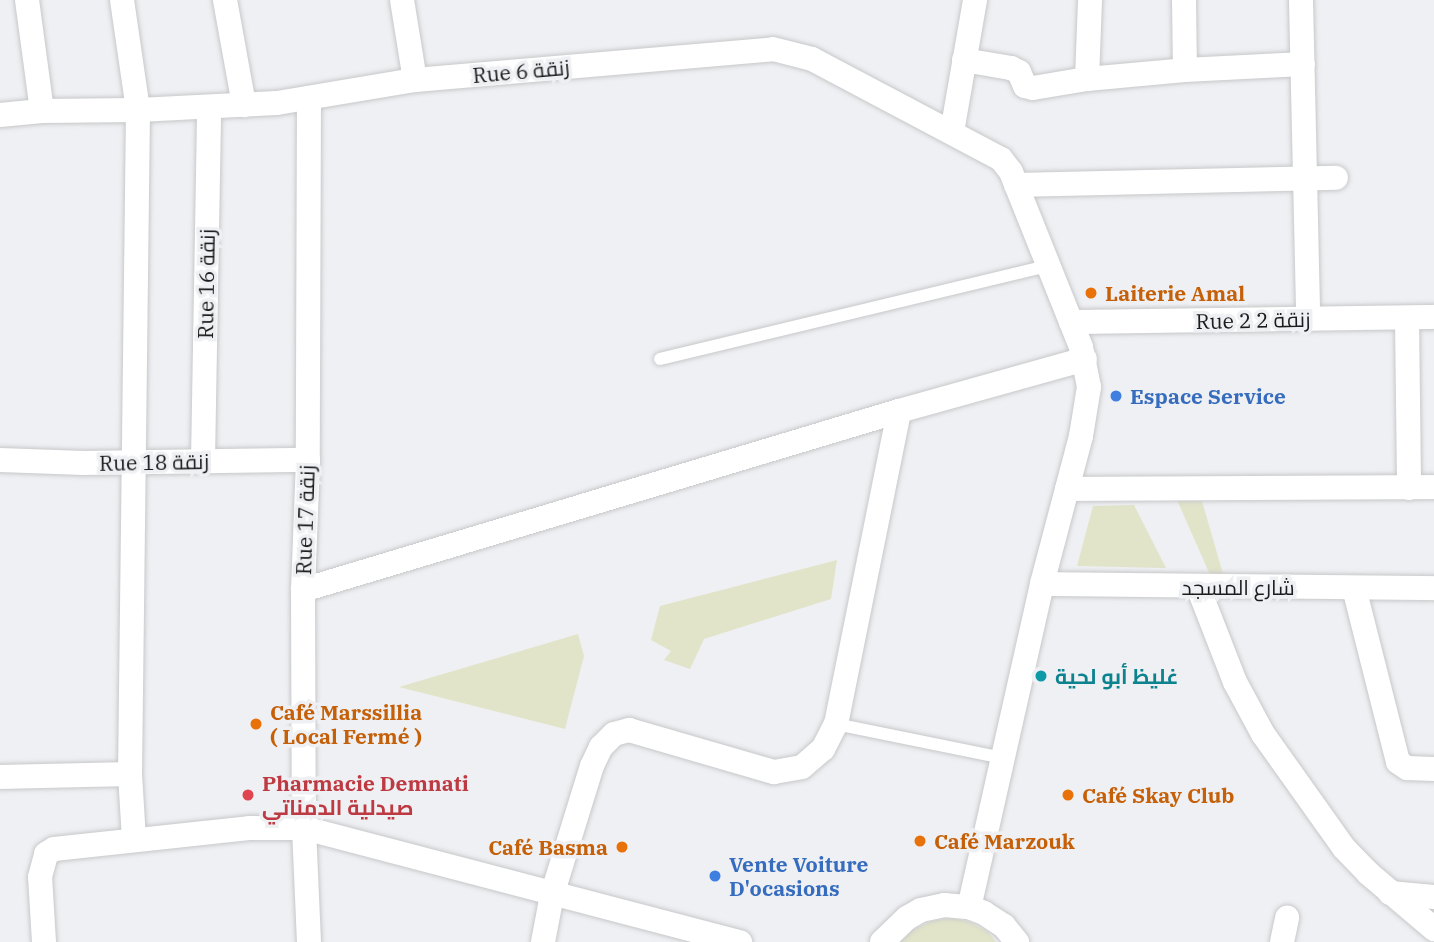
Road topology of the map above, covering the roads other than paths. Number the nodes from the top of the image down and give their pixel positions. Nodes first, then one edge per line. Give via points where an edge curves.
1 (27, 0) edge
2 (121, 0) edge
3 (225, 0) edge
4 (402, 0) edge
5 (975, 0) edge
6 (1090, 0) edge
7 (1184, 0) edge
8 (1301, 0) edge
9 (964, 60) junction
10 (1303, 64) junction
11 (1185, 70) junction
12 (1087, 79) junction
13 (415, 80) junction
14 (309, 98) junction
15 (244, 105) junction
16 (209, 107) junction
17 (138, 110) junction
18 (42, 111) junction
19 (0, 115) edge
20 (952, 132) junction
21 (1336, 178) dead end
22 (1014, 179) junction
23 (1307, 179) junction
24 (1048, 266) junction
25 (1434, 317) edge
26 (1406, 318) junction
27 (1308, 319) junction
28 (1071, 322) junction
29 (660, 359) dead end
30 (1085, 359) junction
31 (899, 411) junction
32 (0, 460) edge
33 (308, 460) junction
34 (204, 461) junction
35 (135, 462) junction
36 (1409, 488) junction
37 (1434, 488) edge
38 (1067, 489) junction
39 (1042, 584) junction
40 (1198, 587) junction
41 (1354, 588) junction
42 (1434, 588) edge
43 (303, 590) junction
44 (836, 723) junction
45 (1003, 758) junction
46 (1434, 769) edge
47 (130, 774) junction
48 (0, 777) edge
49 (304, 828) junction
50 (134, 839) junction
51 (1390, 893) junction
52 (552, 895) junction
53 (1434, 897) edge
54 (968, 907) junction
55 (1434, 929) edge
56 (44, 942) edge
57 (309, 942) edge
58 (543, 942) edge
59 (740, 942) edge
60 (882, 942) edge
61 (1017, 942) edge

1 - 18 street
2 - 17 street
3 - 15 street
4 - 13 street
5 - 9 street
6 - 12 street
7 - 11 street
8 - 10 street
9 - 12 street via 1011,68 1027,87
9 - 20 street
10 - 11 street
10 - 23 street
11 - 12 street
13 - 14 street, Rue 6 زنقة
13 - 20 street, Rue 6 زنقة via 773,49 812,59
14 - 15 street, Rue 6 زنقة
14 - 33 street, Rue 17 زنقة
15 - 16 street, Rue 6 زنقة
16 - 17 street, Rue 6 زنقة
16 - 34 street, Rue 16 زنقة
17 - 18 street, Rue 6 زنقة
17 - 35 street
18 - 19 street, Rue 6 زنقة
20 - 22 street, Rue 6 زنقة via 1001,159
21 - 23 street
22 - 23 street
22 - 24 street
23 - 27 street
24 - 28 street
24 - 29 lane
25 - 26 street, Rue 2 زنقة 2
26 - 27 street, Rue 2 زنقة 2
26 - 36 street
27 - 28 street, Rue 2 زنقة 2
28 - 30 street
30 - 31 street
30 - 38 street via 1086,413
31 - 43 street
31 - 44 street
32 - 35 street, Rue 18 زنقة
33 - 34 street, Rue 18 زنقة
33 - 43 street, Rue 17 زنقة
34 - 35 street, Rue 18 زنقة
35 - 47 street
36 - 37 street
36 - 38 street
38 - 39 street
39 - 40 street, شارع المسجد
39 - 45 street
40 - 41 street, شارع المسجد
40 - 51 street via 1235,682 1263,734 1330,830
41 - 42 street, شارع المسجد
41 - 46 street via 1398,762 1407,768
43 - 49 street, Rue 17 زنقة
44 - 45 lane
44 - 52 street via 823,749 802,767 774,772 629,730 614,734 592,766
45 - 54 street
47 - 48 street
47 - 50 street
49 - 50 street
49 - 52 street
49 - 57 street, Rue 17 زنقة
50 - 56 street via 54,849 46,854 40,877
51 - 53 street
51 - 55 street
52 - 58 street
52 - 59 street
54 - 60 street via 944,905 921,910 900,922
54 - 61 street via 998,921

